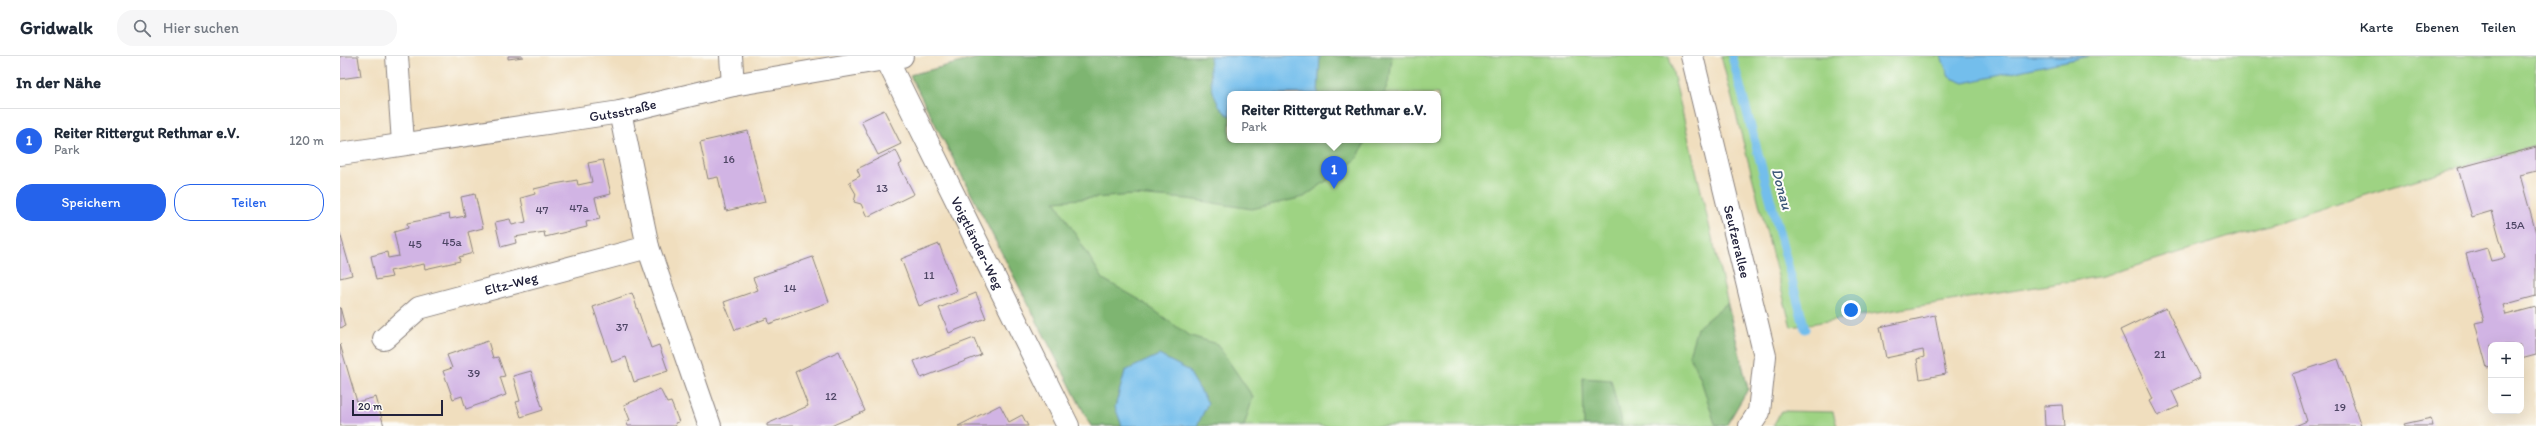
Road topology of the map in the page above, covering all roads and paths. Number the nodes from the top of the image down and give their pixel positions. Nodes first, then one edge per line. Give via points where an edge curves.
1 (397, 56) edge
2 (731, 56) edge
3 (1692, 56) edge
4 (895, 58) edge
5 (733, 85) junction
6 (620, 112) junction
7 (403, 143) junction
8 (340, 154) edge
9 (648, 247) junction
10 (384, 339) dead end
11 (710, 426) edge
12 (1068, 426) edge
13 (1750, 426) edge

1 - 7 street
2 - 5 street
3 - 13 street, Seufzerallee via 1765,356 1759,412
4 - 5 street, Gutsstraße
4 - 12 street, Voigtländer-Weg
5 - 6 street, Gutsstraße
6 - 7 street, Gutsstraße
6 - 9 street
7 - 8 street, Gutsstraße
9 - 10 street, Eltz-Weg via 419,308
9 - 11 street

